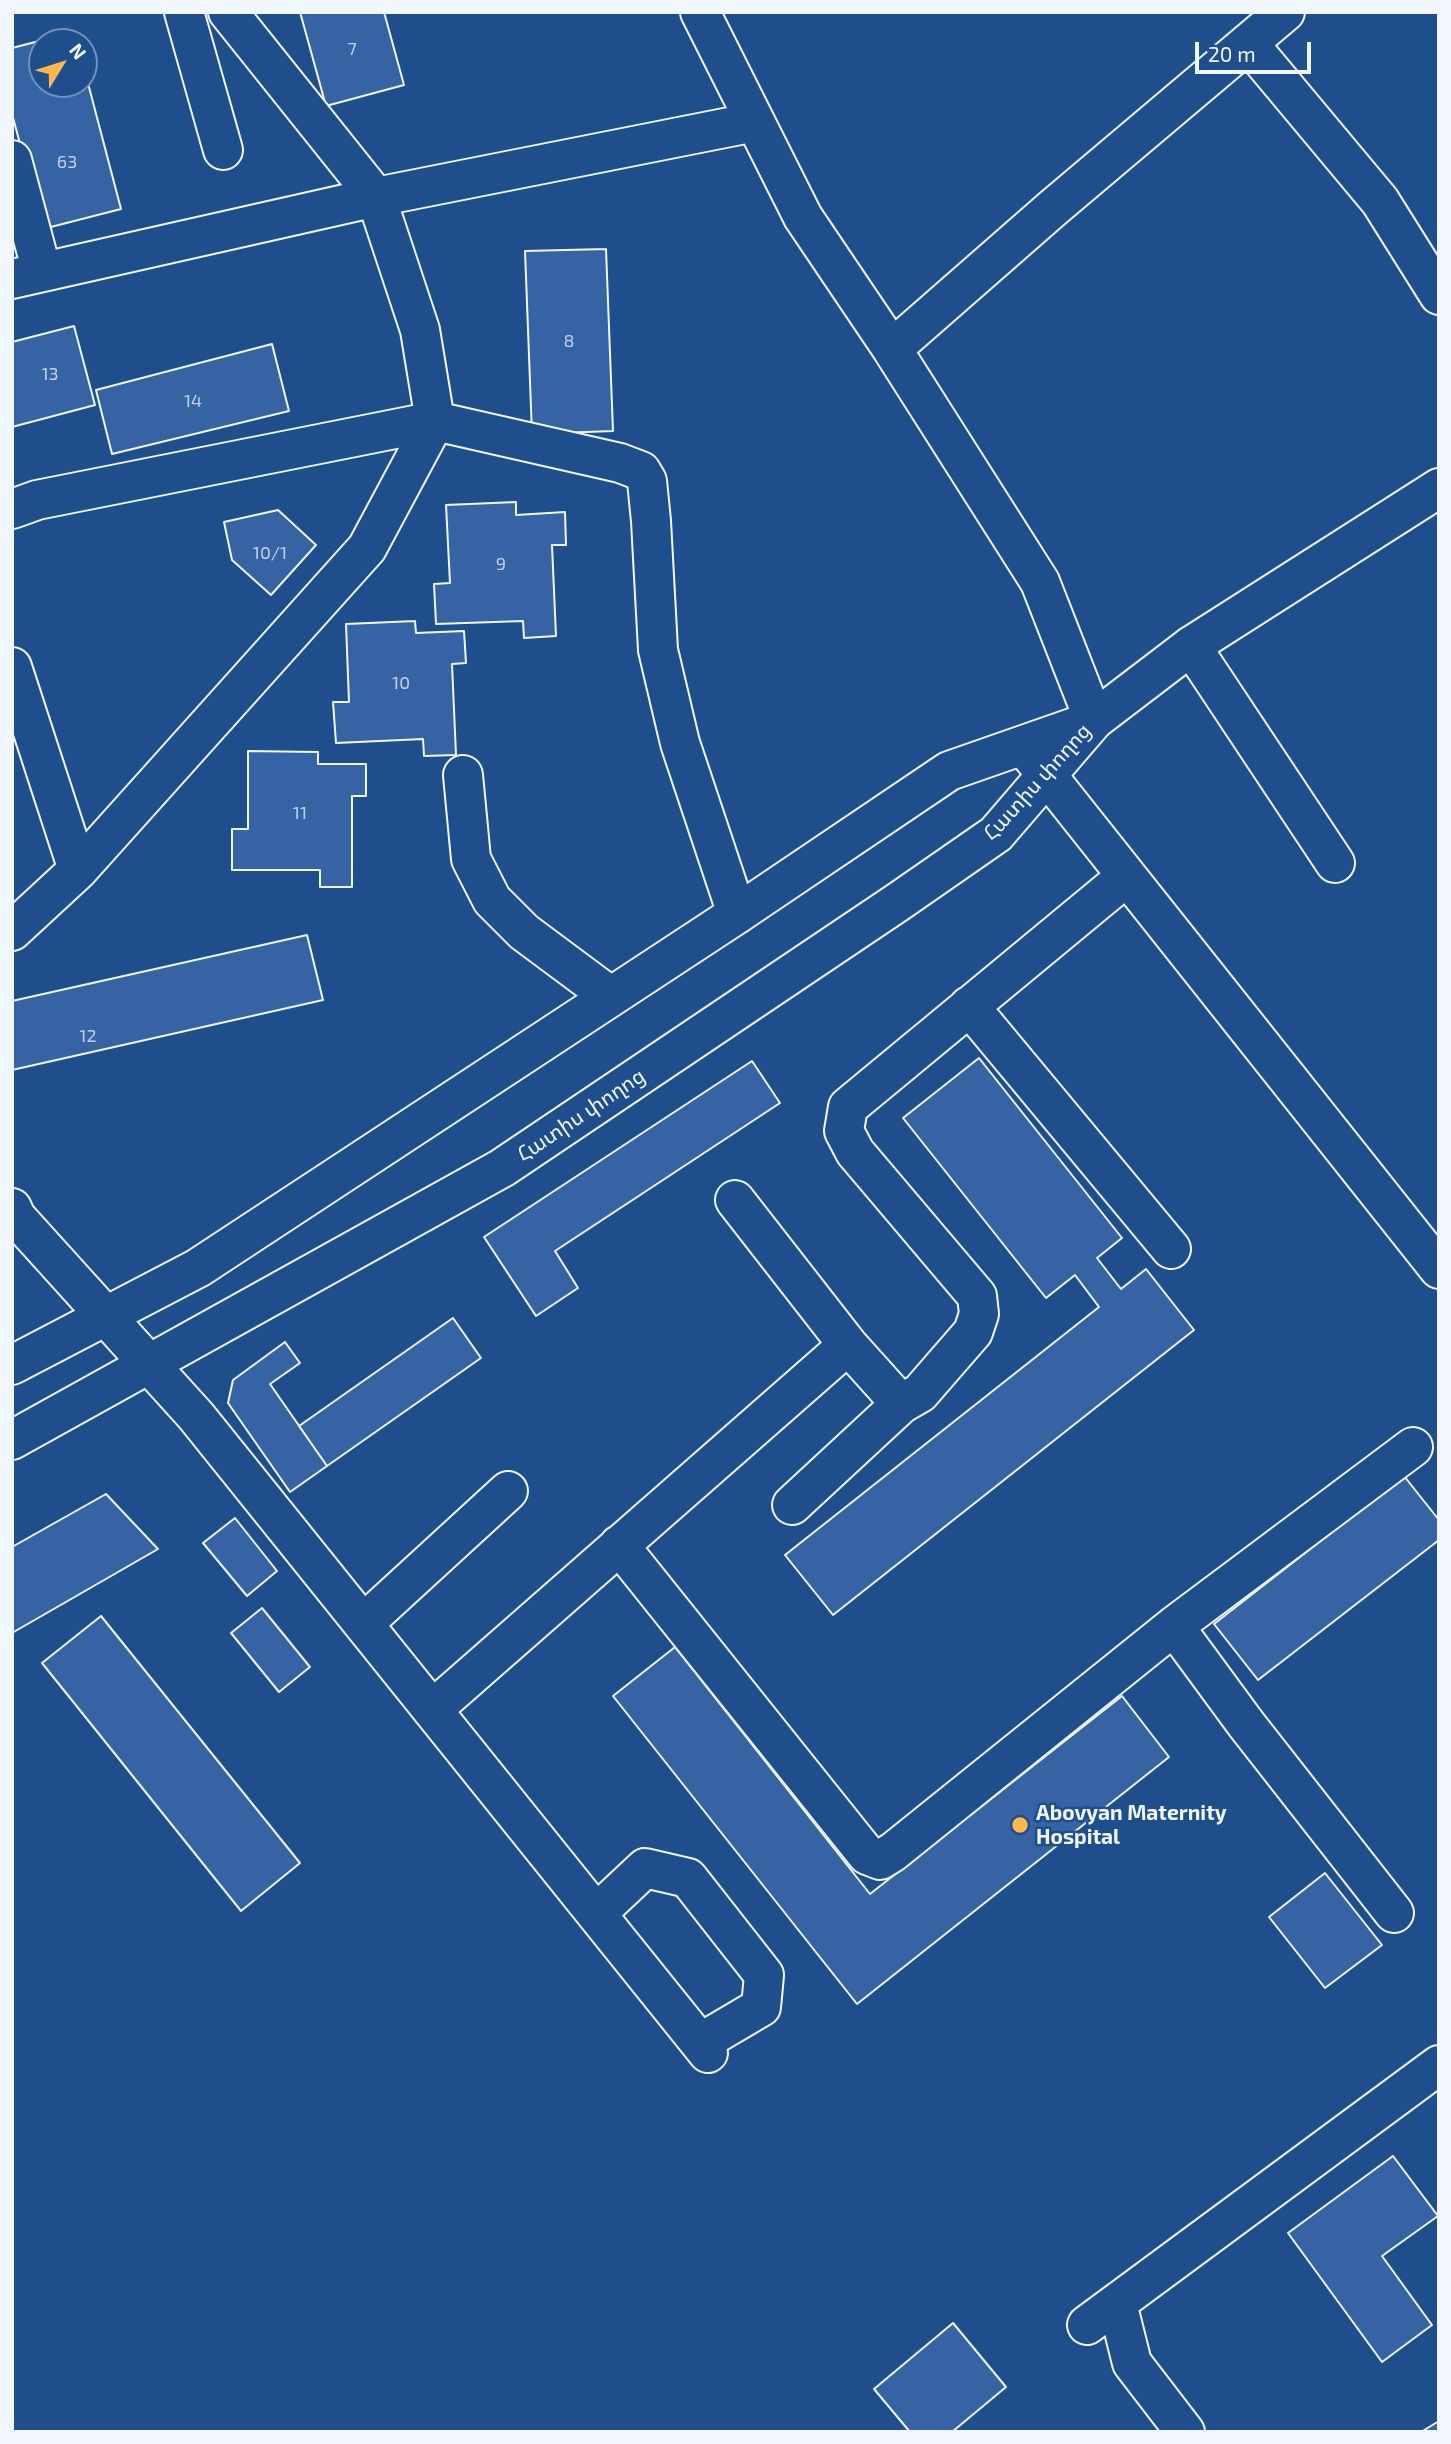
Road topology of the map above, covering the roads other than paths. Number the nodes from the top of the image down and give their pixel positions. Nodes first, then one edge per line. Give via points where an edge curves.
1 (184, 12) edge
2 (229, 12) edge
3 (701, 12) edge
4 (1285, 12) edge
5 (1248, 43) junction
6 (755, 122) junction
7 (223, 150) dead end
8 (12, 160) edge
9 (376, 197) junction
10 (27, 276) edge
11 (1439, 295) edge
12 (892, 349) junction
13 (435, 421) junction
14 (1439, 488) edge
15 (12, 509) edge
16 (1191, 646) junction
17 (12, 667) edge
18 (1094, 720) junction
19 (1023, 745) junction
20 (1048, 774) junction
21 (463, 775) dead end
22 (1335, 863) dead end
23 (78, 870) junction
24 (1126, 877) junction
25 (737, 914) junction
26 (12, 931) edge
27 (610, 996) junction
28 (970, 1006) junction
29 (735, 1200) dead end
30 (12, 1209) edge
31 (1171, 1249) dead end
32 (1439, 1269) edge
33 (105, 1316) junction
34 (848, 1345) junction
35 (12, 1365) edge
36 (149, 1365) junction
37 (901, 1404) junction
38 (12, 1440) edge
39 (1413, 1447) dead end
40 (508, 1491) dead end
41 (792, 1505) dead end
42 (618, 1545) junction
43 (363, 1624) junction
44 (1174, 1626) junction
45 (432, 1710) junction
46 (1394, 1913) dead end
47 (596, 1914) junction
48 (1439, 2065) edge
49 (1117, 2303) junction
50 (1087, 2325) dead end
51 (1185, 2432) edge

1 - 7 street
2 - 9 street
3 - 6 street
4 - 5 street
5 - 11 street via 1380,201
5 - 12 street
6 - 9 street
6 - 12 street via 803,217
8 - 10 street
9 - 10 street
9 - 13 street via 420,330
12 - 18 street via 1040,582
13 - 15 street via 37,500
13 - 23 street via 367,548
13 - 25 street via 641,471 647,481 652,521 658,650 680,743
14 - 16 street
16 - 18 street
16 - 22 street
17 - 23 street
18 - 19 street, Հատիս փողոց
18 - 20 street, Հատիս փողոց
19 - 20 street
19 - 25 street, Հատիս փողոց via 949,771
20 - 24 street
20 - 36 street, Հատիս փողոց via 996,834 502,1168
21 - 27 street via 471,859 492,900 524,932
23 - 26 street
24 - 28 street
24 - 32 street
25 - 27 street, Հատիս փողոց
27 - 33 street, Հատիս փողոց via 198,1268
28 - 31 street
28 - 37 street via 848,1108 846,1119 844,1131 855,1152 977,1296 979,1314 973,1332 919,1393
29 - 34 street
30 - 33 street
33 - 35 street, Հատիս փողոց
33 - 36 street
34 - 37 street
34 - 42 street
36 - 38 street, Հատիս փողոց
36 - 43 street via 214,1438
37 - 41 street
39 - 44 street
40 - 43 street
42 - 44 street via 867,1855 880,1860
42 - 45 street
43 - 45 street
44 - 46 street
45 - 47 street
47 - 47 street via 704,2048 761,2007 764,1975 688,1878 645,1867
48 - 49 street
49 - 50 street
49 - 51 street via 1132,2362

